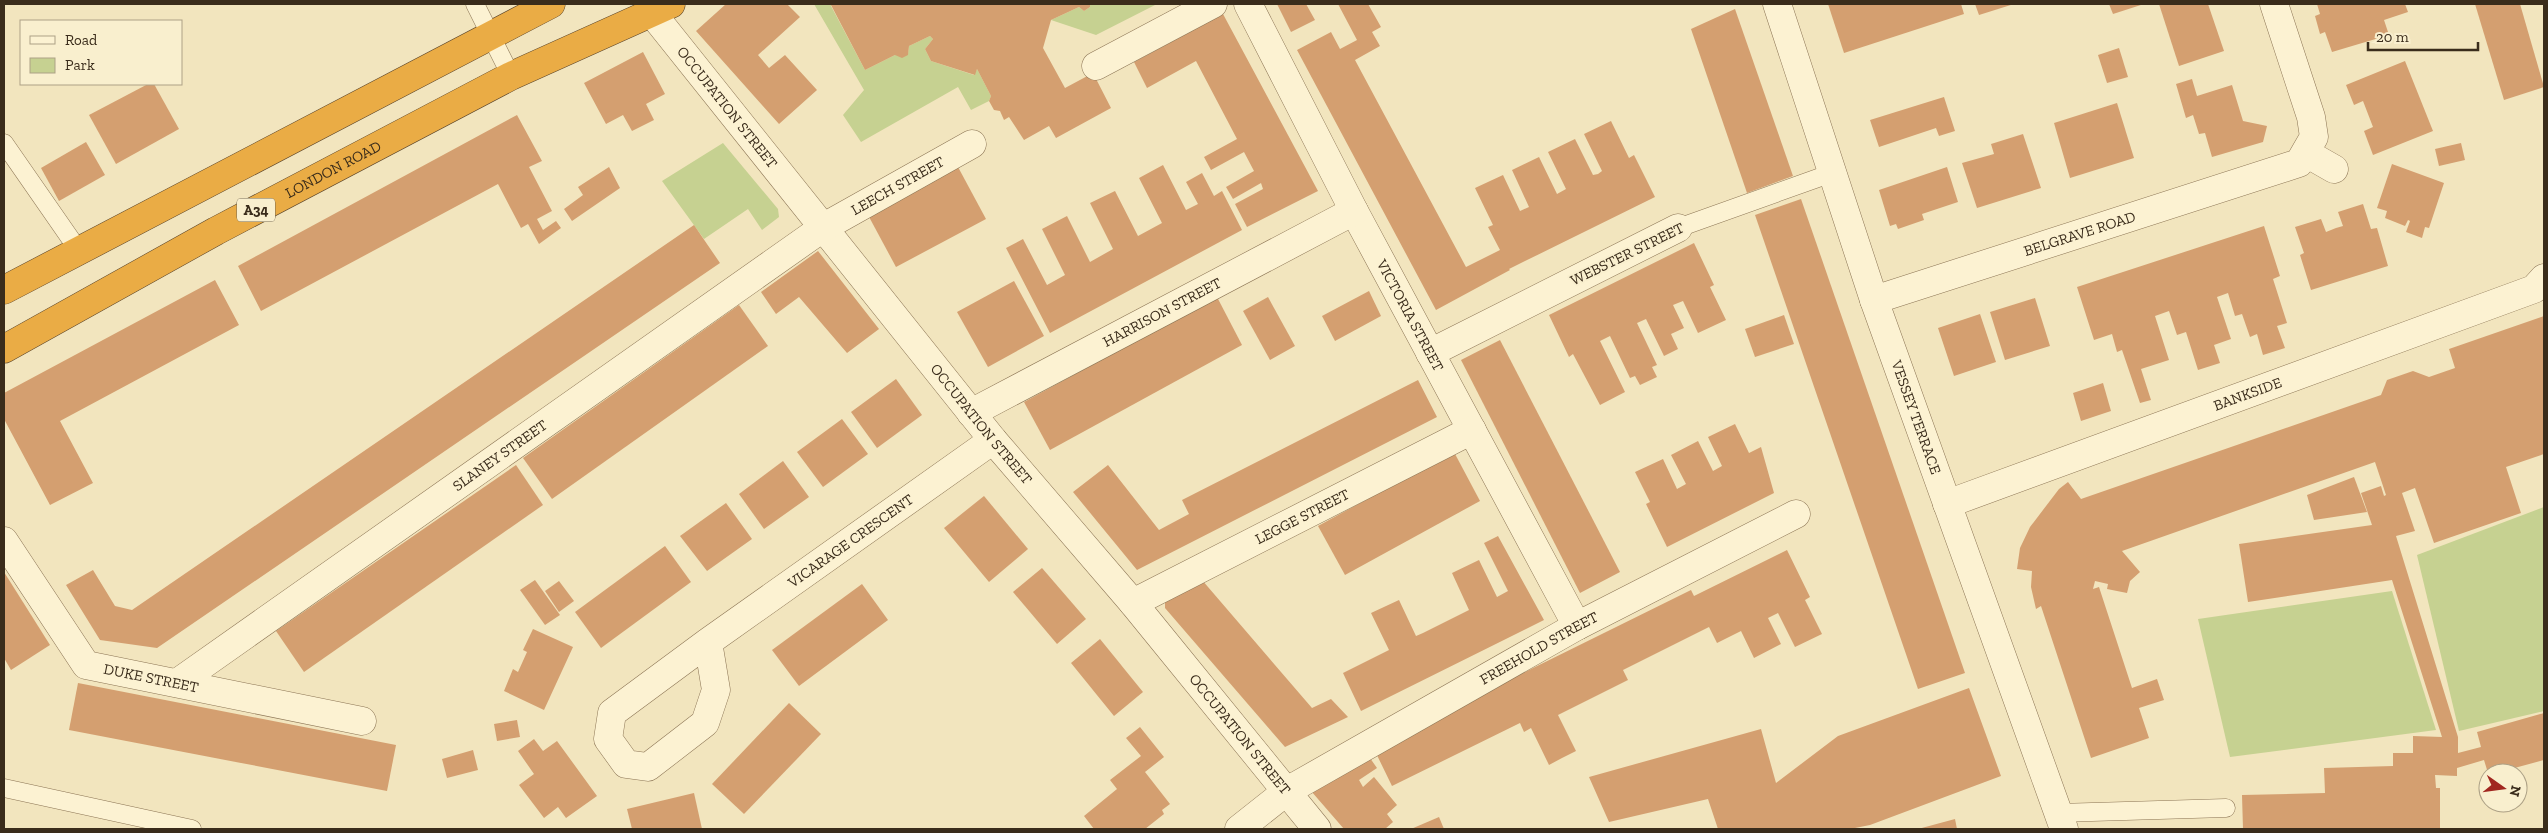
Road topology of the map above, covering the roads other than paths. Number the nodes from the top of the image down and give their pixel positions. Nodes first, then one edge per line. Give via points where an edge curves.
1 (475, 4) edge
2 (552, 4) edge
3 (1213, 4) edge
4 (1248, 4) edge
5 (1777, 4) edge
6 (2274, 4) edge
7 (661, 8) edge
8 (491, 36) junction
9 (1096, 66) dead end
10 (511, 76) junction
11 (4, 142) edge
12 (972, 144) dead end
13 (2296, 160) junction
14 (2334, 169) dead end
15 (1832, 173) junction
16 (1354, 211) junction
17 (824, 227) junction
18 (1678, 228) joint
19 (79, 251) junction
20 (2544, 278) edge
21 (4, 290) edge
22 (1874, 300) junction
23 (4, 350) edge
24 (1430, 353) junction
25 (971, 413) junction
26 (1472, 430) junction
27 (993, 440) junction
28 (1943, 492) junction
29 (1796, 514) dead end
30 (4, 541) edge
31 (1133, 603) junction
32 (1576, 626) junction
33 (708, 642) junction
34 (177, 683) junction
35 (362, 721) dead end
36 (4, 788) edge
37 (1287, 791) junction
38 (2226, 808) dead end
39 (2061, 821) edge
40 (192, 829) edge
41 (1239, 829) edge
42 (1317, 829) edge

1 - 8 lane
2 - 8 highway
3 - 9 street
4 - 16 street, VICTORIA STREET
5 - 15 street, VESSEY TERRACE
6 - 13 street via 2311,117 2314,137
7 - 10 highway, LONDON ROAD / A34
7 - 17 street, OCCUPATION STREET
8 - 10 lane
8 - 19 highway
10 - 23 highway, LONDON ROAD / A34 via 216,231
11 - 19 lane
12 - 17 street, LEECH STREET
13 - 14 street
13 - 22 street, BELGRAVE ROAD
15 - 18 lane, WEBSTER STREET
15 - 22 street, VESSEY TERRACE
16 - 24 street, VICTORIA STREET
16 - 25 street, HARRISON STREET
17 - 25 street, OCCUPATION STREET
17 - 34 street, SLANEY STREET
18 - 24 street, WEBSTER STREET
19 - 21 highway
20 - 28 street, BANKSIDE via 2534,290
22 - 28 street, VESSEY TERRACE
24 - 26 street, VICTORIA STREET
25 - 27 street, OCCUPATION STREET
26 - 31 street, LEGGE STREET
26 - 32 street, VICTORIA STREET
27 - 31 street, OCCUPATION STREET
27 - 33 street, VICARAGE CRESCENT
28 - 39 street, VESSEY TERRACE
29 - 32 street, FREEHOLD STREET
30 - 34 street, DUKE STREET via 86,664
31 - 37 street, OCCUPATION STREET
32 - 37 street, FREEHOLD STREET
33 - 33 street, VICARAGE CRESCENT via 716,690 704,723 648,767 626,764 608,739 612,713
34 - 35 street, DUKE STREET
36 - 40 lane
37 - 41 street, FREEHOLD STREET
37 - 42 street, OCCUPATION STREET
38 - 39 lane

